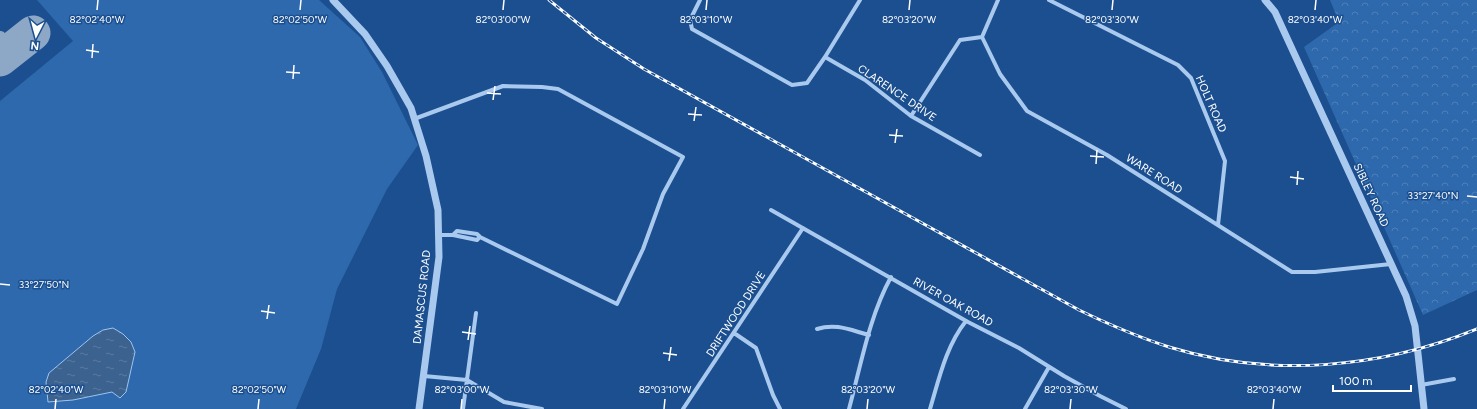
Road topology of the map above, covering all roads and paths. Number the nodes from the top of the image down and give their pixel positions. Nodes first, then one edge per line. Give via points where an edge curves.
1 (333, 0) edge
2 (700, 0) edge
3 (860, 0) edge
4 (998, 0) edge
5 (1049, 0) edge
6 (1266, 0) edge
7 (982, 37) junction
8 (825, 57) junction
9 (911, 116) junction
10 (414, 119) junction
11 (980, 155) dead end
12 (771, 210) dead end
13 (1218, 225) junction
14 (803, 228) junction
15 (439, 235) junction
16 (1391, 264) junction
17 (891, 277) junction
18 (476, 313) dead end
19 (966, 321) junction
20 (817, 330) dead end
21 (734, 333) junction
22 (869, 335) junction
23 (1049, 367) junction
24 (424, 376) junction
25 (1454, 379) dead end
26 (467, 380) junction
27 (1421, 385) junction
28 (780, 408) edge
29 (419, 409) edge
30 (463, 409) edge
31 (542, 409) edge
32 (683, 409) edge
33 (774, 409) edge
34 (849, 409) edge
35 (930, 409) edge
36 (1025, 409) edge
37 (1126, 409) edge
38 (1424, 409) edge

1 - 10 street, DAMASCUS ROAD via 365,34 383,60 411,108
2 - 8 street via 690,20 692,29 792,85 807,83
3 - 8 street
4 - 7 street
5 - 13 street, HOLT ROAD via 1178,65 1191,78 1225,162
6 - 16 street, SIBLEY ROAD via 1275,12
7 - 9 street via 960,40
7 - 13 street, WARE ROAD via 1000,74 1027,111 1107,155
8 - 9 street, CLARENCE DRIVE via 865,80
9 - 11 street, CLARENCE DRIVE
10 - 15 street, DAMASCUS ROAD via 426,156 438,210
10 - 15 street via 503,86 558,89 683,157 663,194 643,249 617,304 480,237 477,240
12 - 14 street, RIVER OAK ROAD
13 - 16 street, WARE ROAD via 1292,272
14 - 17 street, RIVER OAK ROAD
14 - 21 street, DRIFTWOOD DRIVE
15 - 24 street, DAMASCUS ROAD via 439,257
16 - 27 street, SIBLEY ROAD via 1406,296 1415,326
17 - 19 street, RIVER OAK ROAD
17 - 22 street via 881,295
18 - 26 street
19 - 23 street, RIVER OAK ROAD via 1019,348
19 - 35 street via 957,332 949,351
20 - 22 street via 838,326
21 - 28 street via 756,348
21 - 32 street, DRIFTWOOD DRIVE
22 - 34 street
23 - 36 street
23 - 37 street, RIVER OAK ROAD
24 - 26 street
24 - 29 street, DAMASCUS ROAD
25 - 27 street
26 - 30 street
26 - 31 street via 504,402
27 - 38 street, SIBLEY ROAD
28 - 33 street

